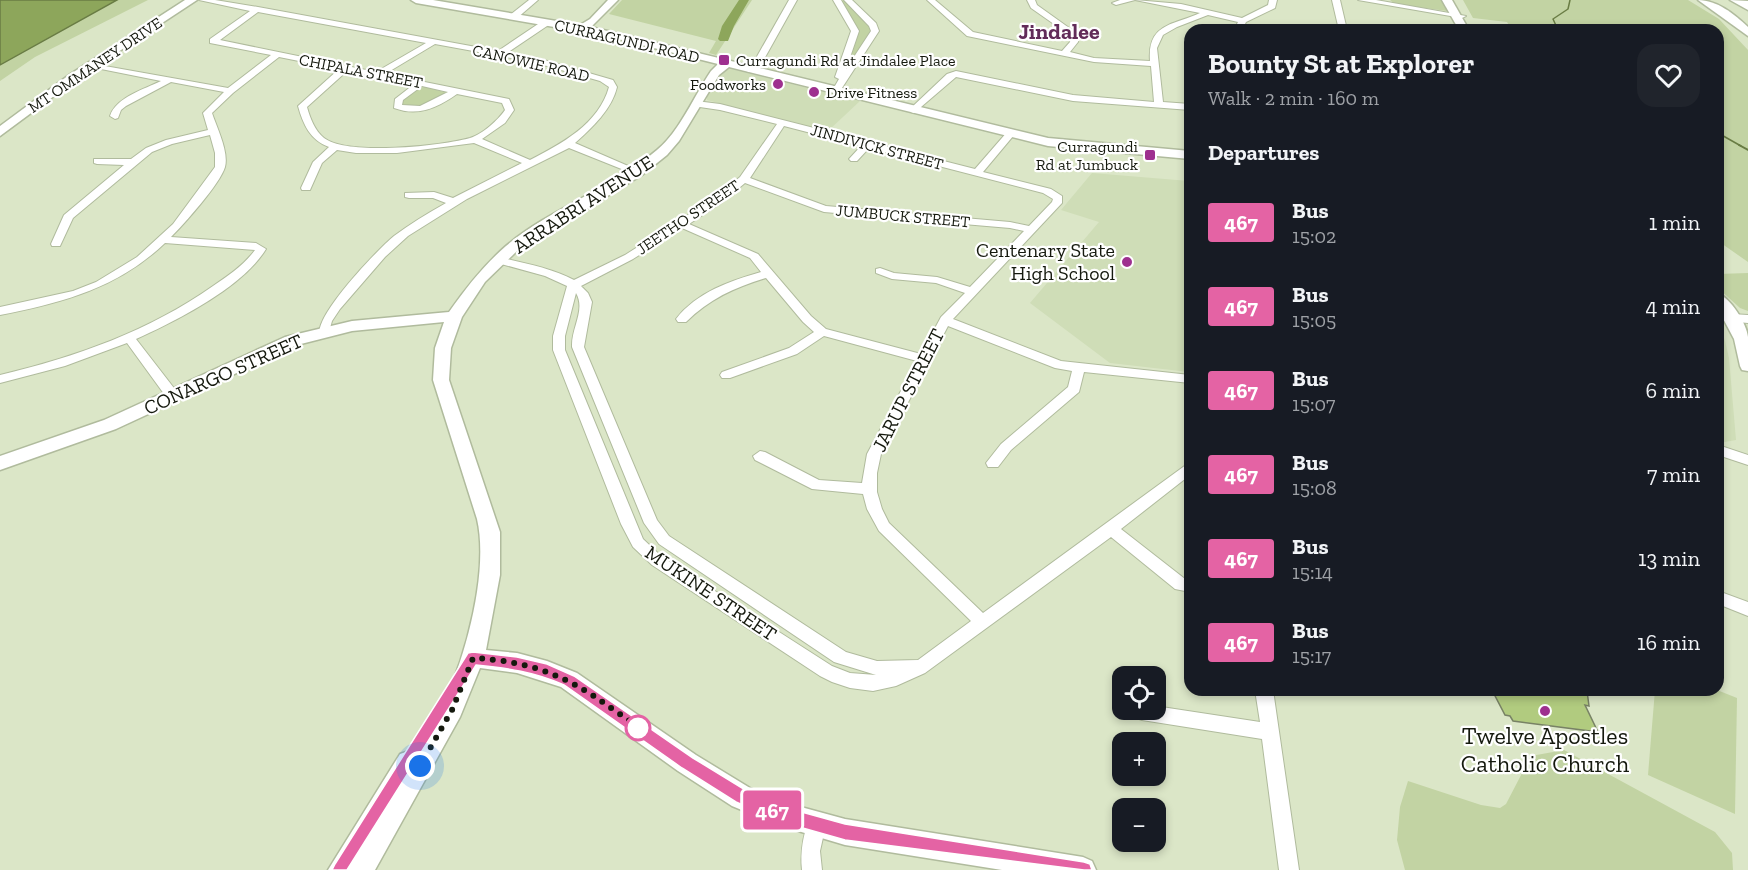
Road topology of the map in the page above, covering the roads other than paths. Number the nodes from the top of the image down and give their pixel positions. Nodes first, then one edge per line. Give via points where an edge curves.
1 (192, 0) edge
2 (204, 0) edge
3 (416, 0) edge
4 (534, 0) edge
5 (613, 0) edge
6 (793, 0) edge
7 (837, 0) edge
8 (848, 0) edge
9 (931, 0) edge
10 (1031, 0) edge
11 (1131, 0) edge
12 (1139, 0) edge
13 (1273, 0) edge
14 (1336, 0) edge
15 (1362, 0) edge
16 (1448, 0) edge
17 (1454, 0) edge
18 (1703, 0) edge
19 (1724, 0) edge
20 (1737, 0) edge
21 (1116, 3) dead end
22 (1023, 6) dead end
23 (1748, 6) edge
24 (258, 9) junction
25 (1206, 12) junction
26 (1459, 15) junction
27 (513, 17) junction
28 (1748, 18) edge
29 (1243, 21) junction
30 (547, 22) junction
31 (1241, 24) edge
32 (1342, 24) edge
33 (1463, 24) edge
34 (582, 29) junction
35 (1748, 33) edge
36 (433, 42) junction
37 (1074, 42) junction
38 (499, 54) junction
39 (1064, 54) junction
40 (278, 55) junction
41 (725, 64) junction
42 (1154, 64) junction
43 (91, 65) junction
44 (346, 68) junction
45 (751, 70) junction
46 (379, 74) junction
47 (169, 80) junction
48 (421, 83) junction
49 (456, 90) junction
50 (832, 90) junction
51 (230, 91) junction
52 (696, 104) junction
53 (1159, 105) junction
54 (1184, 107) edge
55 (914, 110) junction
56 (115, 116) dead end
57 (782, 123) junction
58 (0, 132) edge
59 (211, 132) junction
60 (1011, 133) junction
61 (474, 140) junction
62 (569, 144) junction
63 (867, 145) junction
64 (336, 146) junction
65 (1184, 155) edge
66 (854, 159) dead end
67 (97, 160) dead end
68 (133, 162) junction
69 (531, 164) junction
70 (637, 172) junction
71 (977, 173) junction
72 (744, 179) junction
73 (306, 188) dead end
74 (409, 195) dead end
75 (1057, 196) joint
76 (456, 203) junction
77 (681, 224) junction
78 (1031, 230) junction
79 (164, 240) junction
80 (56, 244) dead end
81 (498, 260) junction
82 (880, 272) dead end
83 (770, 273) junction
84 (572, 286) junction
85 (971, 291) junction
86 (1724, 304) edge
87 (0, 311) edge
88 (454, 317) junction
89 (682, 319) dead end
90 (1740, 319) edge
91 (945, 320) junction
92 (324, 332) junction
93 (822, 332) junction
94 (129, 338) junction
95 (923, 359) junction
96 (1748, 366) edge
97 (1079, 368) junction
98 (726, 375) dead end
99 (1184, 378) edge
100 (0, 379) edge
101 (172, 395) junction
102 (1724, 452) edge
103 (760, 456) dead end
104 (1748, 460) edge
105 (1, 464) edge
106 (993, 464) dead end
107 (1184, 472) edge
108 (868, 489) junction
109 (1112, 529) junction
110 (1184, 585) edge
111 (1724, 600) edge
112 (1748, 609) edge
113 (981, 621) junction
114 (473, 658) junction
115 (934, 658) junction
116 (1265, 696) edge
117 (1166, 715) edge
118 (1270, 732) junction
119 (817, 824) junction
120 (341, 870) edge
121 (361, 870) edge
122 (812, 870) edge
123 (1083, 870) edge
124 (1289, 870) edge

1 - 43 street, MT OMMANEY DRIVE
2 - 24 street, CANOWIE ROAD
3 - 27 street, CURRAGUNDI ROAD
4 - 27 street
5 - 34 street
6 - 45 street
7 - 50 street via 855,33
8 - 50 street via 875,31
9 - 39 street via 970,34
10 - 37 street via 1075,35
11 - 21 street
12 - 25 street
13 - 29 street via 1270,8
14 - 32 street
15 - 26 street
16 - 26 street
17 - 26 street
18 - 35 street
19 - 28 street
20 - 23 highway
22 - 37 street
24 - 36 street, CANOWIE ROAD
24 - 40 street, CHIPALA STREET via 213,41
25 - 29 street
25 - 42 street via 1160,32 1153,48
26 - 33 street
27 - 30 street, CURRAGUNDI ROAD
29 - 31 street
30 - 34 street, CURRAGUNDI ROAD
30 - 38 street
34 - 41 street, CURRAGUNDI ROAD
36 - 38 street, CANOWIE ROAD
36 - 46 street
37 - 39 street
38 - 62 street, CANOWIE ROAD via 610,82 610,96
39 - 42 street
40 - 44 street, CHIPALA STREET
40 - 51 street
41 - 45 street, CURRAGUNDI ROAD
41 - 52 street, ARRABRI AVENUE
42 - 53 street
43 - 47 street
43 - 58 street, MT OMMANEY DRIVE
44 - 46 street, CHIPALA STREET
44 - 64 street via 302,106 316,135
45 - 50 street, CURRAGUNDI ROAD
46 - 48 street, CHIPALA STREET
47 - 51 street
47 - 56 street via 123,104
48 - 49 street, CHIPALA STREET
48 - 49 street via 399,99 397,106 422,109
49 - 61 street, CHIPALA STREET via 506,101 510,106 505,117
50 - 55 street, CURRAGUNDI ROAD
51 - 59 street via 207,113
52 - 57 street, JINDIVICK STREET
52 - 70 street, ARRABRI AVENUE via 673,141
53 - 54 street
53 - 55 street via 1073,98 957,74
55 - 60 street, CURRAGUNDI ROAD
57 - 63 street, JINDIVICK STREET
57 - 72 street, JEETHO STREET
59 - 68 street via 169,142
59 - 79 street via 220,153 220,167
60 - 65 street, CURRAGUNDI ROAD via 1064,145
60 - 71 street
61 - 64 street via 378,152
61 - 69 street
62 - 69 street, CANOWIE ROAD
62 - 70 street
63 - 66 street
63 - 71 street, JINDIVICK STREET
64 - 73 street via 318,162
67 - 68 street
68 - 80 street via 68,217
69 - 76 street, CANOWIE ROAD
70 - 81 street, ARRABRI AVENUE via 549,224
71 - 75 street, JINDIVICK STREET
72 - 77 street, JEETHO STREET
72 - 78 street, JUMBUCK STREET via 824,209
74 - 76 street via 434,195
75 - 78 street, JARUP STREET via 1057,203
76 - 92 street, CANOWIE ROAD via 403,234 387,249 330,314
77 - 83 street via 754,256
77 - 84 street, JEETHO STREET
78 - 85 street, JARUP STREET
79 - 87 street via 138,263 110,280 78,293
79 - 94 street via 261,249 249,264 213,292 168,321
81 - 84 street via 555,275
81 - 88 street, ARRABRI AVENUE
82 - 85 street via 938,280
83 - 89 street via 714,293
83 - 93 street via 807,320
84 - 115 street, MUKINE STREET via 582,292 586,303 577,335 580,353 651,523 661,537 849,661 896,669
84 - 115 street, MUKINE STREET via 559,350 628,524 646,552 845,679 883,683
85 - 91 street, JARUP STREET
86 - 90 street
88 - 92 street, CONARGO STREET via 403,319
88 - 114 street, ARRABRI AVENUE via 443,348 441,380 490,532 490,575
90 - 96 street
91 - 95 street, JARUP STREET
91 - 97 street via 1042,360
92 - 101 street, CONARGO STREET via 293,340
93 - 95 street
93 - 98 street via 793,351
94 - 100 street
94 - 101 street
95 - 108 street, JARUP STREET via 874,454
97 - 99 street
97 - 106 street via 1074,389 1006,447
101 - 105 street, CONARGO STREET via 87,434
102 - 104 street
103 - 108 street via 817,485
107 - 109 street, MUKINE STREET
108 - 113 street, JARUP STREET via 874,512 884,527
109 - 110 street
109 - 113 street, MUKINE STREET
111 - 112 street
113 - 115 street, MUKINE STREET
114 - 119 street via 517,663 569,680 741,797
114 - 120 street, ARRABRI AVENUE
114 - 121 street, ARRABRI AVENUE via 452,710
116 - 118 street
117 - 118 street
118 - 124 street
119 - 122 street via 810,850
119 - 123 street via 845,832

